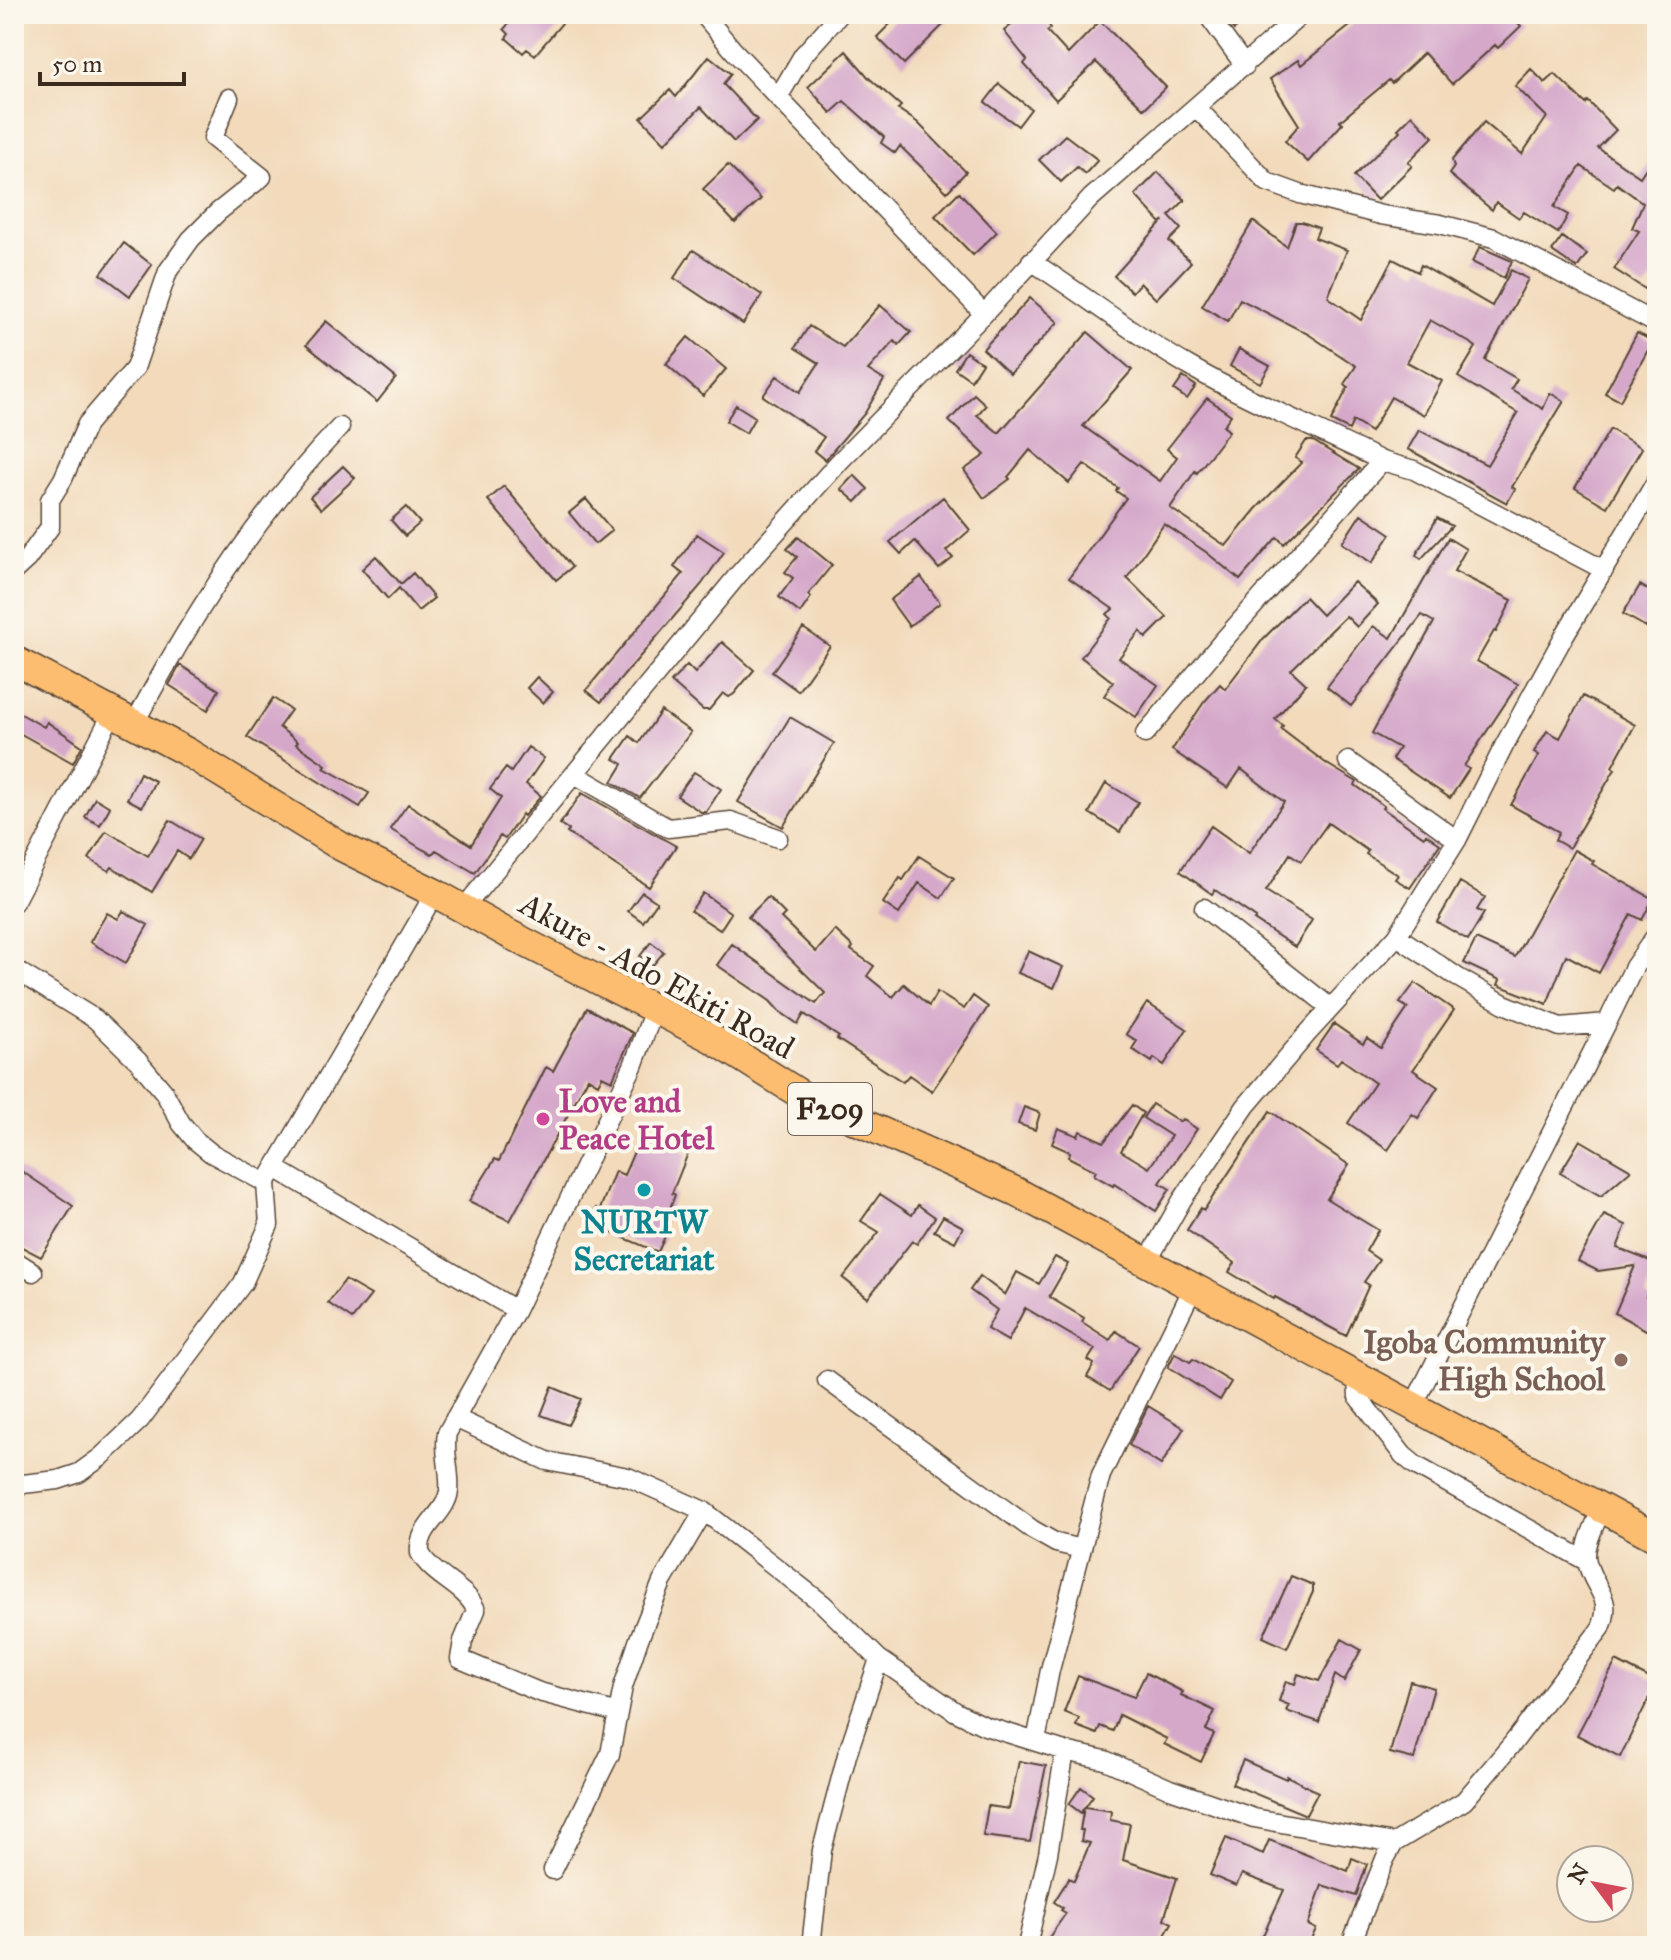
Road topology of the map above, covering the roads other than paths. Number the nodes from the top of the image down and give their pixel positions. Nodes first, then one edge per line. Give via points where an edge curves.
1 (703, 14) edge
2 (840, 14) edge
3 (1207, 14) edge
4 (1302, 14) edge
5 (1245, 66) junction
6 (779, 96) junction
7 (229, 98) dead end
8 (1197, 108) junction
9 (1031, 261) junction
10 (984, 314) junction
11 (1657, 324) edge
12 (340, 427) dead end
13 (1382, 461) junction
14 (1657, 480) edge
15 (1604, 570) junction
16 (14, 571) edge
17 (14, 660) edge
18 (124, 718) junction
19 (1145, 734) dead end
20 (1348, 761) dead end
21 (576, 775) junction
22 (778, 838) dead end
23 (1457, 840) junction
24 (435, 893) junction
25 (14, 902) edge
26 (1204, 908) dead end
27 (463, 909) junction
28 (1657, 934) edge
29 (1397, 936) junction
30 (14, 969) edge
31 (1331, 1008) junction
32 (654, 1010) junction
33 (1607, 1023) junction
34 (270, 1176) junction
35 (14, 1260) edge
36 (1147, 1262) junction
37 (33, 1272) dead end
38 (1193, 1288) junction
39 (516, 1310) junction
40 (1357, 1377) junction
41 (827, 1380) dead end
42 (1413, 1406) junction
43 (455, 1418) junction
44 (14, 1485) edge
45 (1602, 1507) junction
46 (704, 1511) junction
47 (1657, 1538) edge
48 (1081, 1549) junction
49 (1586, 1561) junction
50 (879, 1659) junction
51 (618, 1713) junction
52 (1036, 1741) junction
53 (1065, 1751) junction
54 (1394, 1843) junction
55 (553, 1870) dead end
56 (811, 1946) edge
57 (1027, 1946) edge
58 (1350, 1946) edge

1 - 6 street
2 - 6 street via 803,55
3 - 5 street
4 - 5 street
5 - 8 street
6 - 10 street
7 - 16 street via 213,138 262,177 191,239 168,271 135,368 87,424 50,500 50,527
8 - 9 street via 1091,198
8 - 11 street via 1267,182 1381,215 1494,238
9 - 10 street
9 - 13 street via 1189,367
10 - 21 street via 839,462 738,575
12 - 18 street via 258,524
13 - 15 street via 1414,470
13 - 19 street
14 - 15 street
15 - 23 street
17 - 18 main road, Akure - Ado Ekiti Road / F209
18 - 24 main road, Akure - Ado Ekiti Road / F209 via 340,846
18 - 25 street
20 - 23 street
21 - 22 street via 668,828 731,821
21 - 27 street
23 - 29 street
24 - 27 main road, Akure - Ado Ekiti Road / F209
24 - 34 street
26 - 31 street
27 - 32 main road, Akure - Ado Ekiti Road / F209
28 - 33 street
29 - 31 street
29 - 33 street via 1504,1004 1560,1027
30 - 34 street via 95,1019 138,1061 181,1123 211,1153
31 - 36 street via 1246,1106
32 - 36 main road, Akure - Ado Ekiti Road / F209 via 711,1038 808,1099 1015,1191
32 - 39 street via 633,1066
33 - 42 street
34 - 39 street
34 - 44 street via 269,1225 243,1283 140,1420 79,1473
35 - 37 street
36 - 38 main road, Akure - Ado Ekiti Road / F209
38 - 40 main road, Akure - Ado Ekiti Road / F209
38 - 48 street via 1101,1475
39 - 43 street
40 - 42 main road, Akure - Ado Ekiti Road / F209
40 - 49 street via 1358,1397 1415,1465
41 - 48 street via 1033,1530
42 - 45 main road, Akure - Ado Ekiti Road / F209
43 - 46 street via 547,1461 628,1477
43 - 51 street via 444,1449 449,1492 419,1544 426,1564 476,1610 460,1659 539,1692
45 - 47 main road, Akure - Ado Ekiti Road / F209
45 - 49 street
46 - 50 street via 823,1604
46 - 51 street via 662,1582
48 - 52 street
49 - 54 street via 1607,1612 1592,1644 1464,1801
50 - 52 street via 956,1712
50 - 56 street via 822,1850
51 - 55 street via 610,1754
52 - 53 street
53 - 54 street via 1105,1760 1254,1818
53 - 57 street
54 - 58 street

